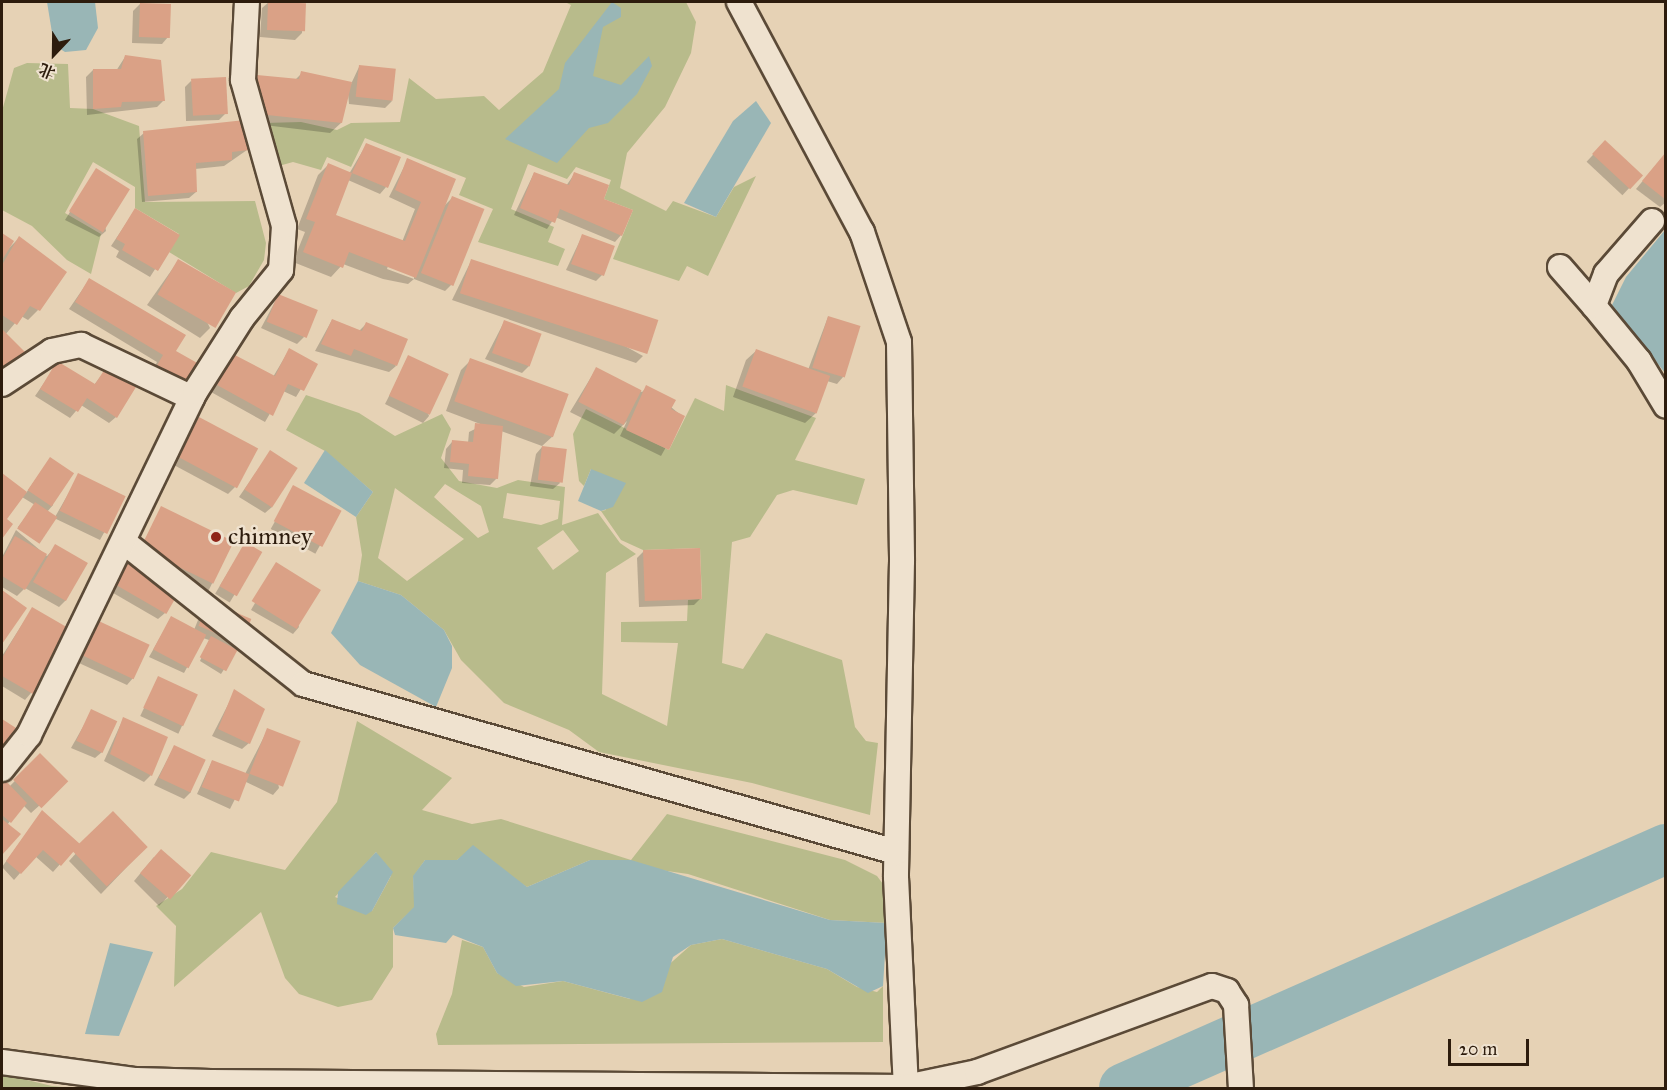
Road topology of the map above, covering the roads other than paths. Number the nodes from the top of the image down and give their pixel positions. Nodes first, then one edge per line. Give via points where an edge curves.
1 (247, 2) edge
2 (739, 2) edge
3 (1652, 221) dead end
4 (1560, 267) dead end
5 (1594, 306) junction
6 (2, 384) edge
7 (192, 398) junction
8 (1665, 406) edge
9 (124, 542) junction
10 (2, 770) edge
11 (896, 852) junction
12 (2, 1062) edge
13 (906, 1088) edge
14 (1241, 1089) edge

1 - 7 street via 243,80 286,252 281,270 242,318
2 - 11 street via 862,232 899,342 902,561
3 - 5 street via 1606,274
4 - 5 street
5 - 8 street via 1639,361
6 - 7 street via 52,351 81,345
7 - 9 street
9 - 10 street via 29,735
9 - 11 street via 303,684
11 - 13 street
12 - 13 street via 136,1080 211,1083
13 - 14 street via 977,1072 1212,986 1227,992 1236,1005

